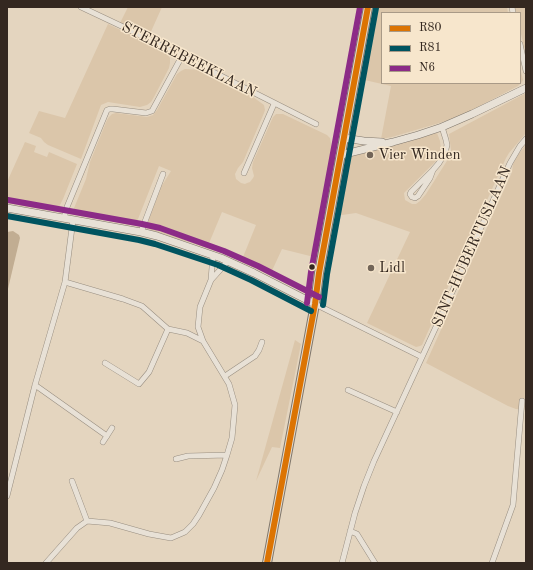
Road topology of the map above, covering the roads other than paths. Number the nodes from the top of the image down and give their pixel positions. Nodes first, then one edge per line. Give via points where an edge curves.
1 (81, 7) edge
2 (368, 7) edge
3 (521, 48) edge
4 (182, 56) junction
5 (526, 71) edge
6 (526, 88) edge
7 (274, 104) junction
8 (316, 124) dead end
9 (442, 127) junction
10 (344, 138) junction
11 (526, 139) edge
12 (393, 142) junction
13 (341, 155) junction
14 (433, 170) junction
15 (244, 173) dead end
16 (162, 174) dead end
17 (7, 208) edge
18 (64, 218) junction
19 (73, 220) junction
20 (140, 232) junction
21 (213, 255) junction
22 (228, 261) junction
23 (211, 280) junction
24 (65, 282) junction
25 (314, 304) junction
26 (198, 327) junction
27 (168, 329) junction
28 (187, 333) junction
29 (203, 341) junction
30 (262, 342) dead end
31 (422, 357) junction
32 (105, 363) dead end
33 (225, 376) junction
34 (35, 385) junction
35 (348, 390) dead end
36 (522, 401) dead end
37 (397, 412) junction
38 (112, 428) dead end
39 (107, 436) junction
40 (103, 442) dead end
41 (227, 455) junction
42 (176, 459) dead end
43 (72, 481) dead end
44 (7, 496) edge
45 (88, 521) junction
46 (350, 531) junction
47 (50, 562) edge
48 (267, 563) edge
49 (342, 563) edge
50 (375, 563) edge
51 (492, 563) edge

1 - 4 street, STERREBEEKLAAN
2 - 10 main road
3 - 5 street
4 - 7 street, STERREBEEKLAAN
4 - 18 street via 151,112 108,110
6 - 9 street
7 - 8 street, STERREBEEKLAAN
7 - 15 street, STERREBEEKLAAN
9 - 12 street
9 - 14 street via 446,149 443,158
10 - 12 street
10 - 13 main road
11 - 31 street, SINT-HUBERTUSLAAN via 510,163
12 - 13 street
13 - 25 main road
14 - 14 street via 411,192 412,197 418,196
16 - 20 street
17 - 18 street
18 - 19 street
19 - 20 street
19 - 24 street
20 - 21 street
21 - 22 street
21 - 23 street
22 - 23 street
22 - 25 street
23 - 26 street via 200,307
24 - 27 street via 142,306
24 - 34 street
25 - 31 street
25 - 48 main road
26 - 28 street
26 - 29 street
27 - 28 street
27 - 32 street via 149,372 139,384
28 - 29 street
29 - 33 street
30 - 33 street via 255,356
31 - 37 street, SINT-HUBERTUSLAAN
33 - 41 street via 235,405 232,438
34 - 39 street
34 - 44 street
35 - 37 street
36 - 51 street via 513,505
37 - 46 street, SINT-HUBERTUSLAAN via 364,486
38 - 39 street
39 - 40 street
41 - 42 street via 188,456
41 - 45 street via 214,488 199,515 185,532 171,538 110,523
43 - 45 street
45 - 47 street via 77,528
46 - 49 street, SINT-HUBERTUSLAAN
46 - 50 street via 357,534

